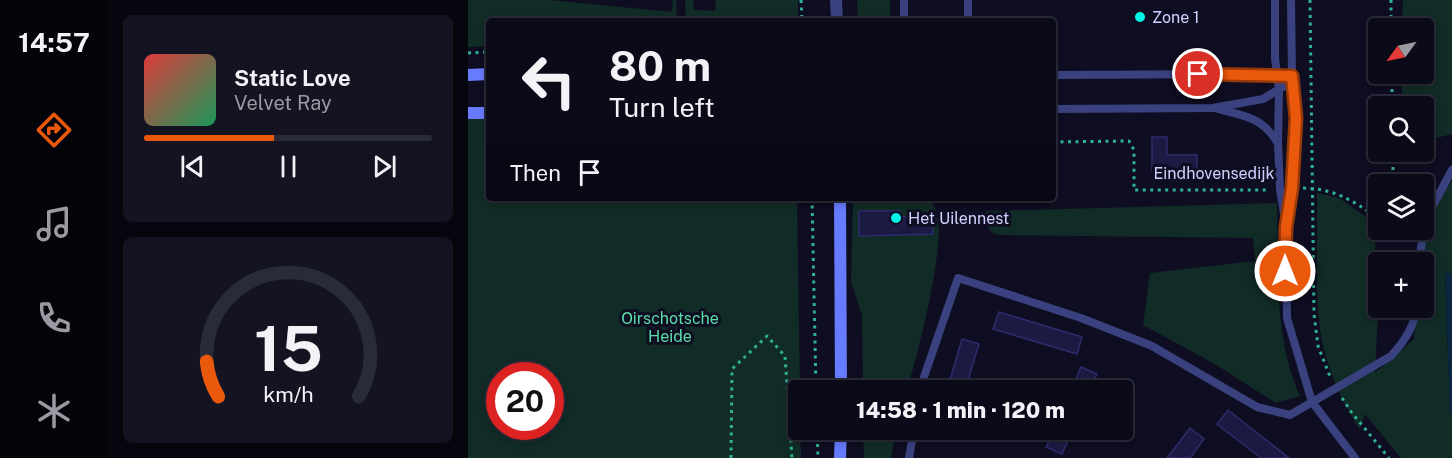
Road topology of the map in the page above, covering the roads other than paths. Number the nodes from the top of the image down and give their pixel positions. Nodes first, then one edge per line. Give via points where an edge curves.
1 (836, 0) edge
2 (904, 0) edge
3 (968, 0) edge
4 (1275, 0) edge
5 (1291, 0) edge
6 (837, 18) edge
7 (904, 18) edge
8 (968, 18) edge
9 (486, 74) edge
10 (468, 75) edge
11 (1056, 75) edge
12 (1279, 75) junction
13 (1292, 76) junction
14 (1279, 90) junction
15 (1213, 108) junction
16 (1056, 109) edge
17 (486, 112) edge
18 (468, 113) edge
19 (1278, 143) junction
20 (1452, 170) edge
21 (840, 201) edge
22 (1286, 227) junction
23 (1420, 252) edge
24 (1414, 318) edge
25 (841, 380) edge
26 (924, 380) edge
27 (1312, 402) junction
28 (840, 440) edge
29 (912, 440) edge
30 (840, 458) edge
31 (909, 458) edge
32 (1355, 458) edge

1 - 6 street
2 - 7 lane
3 - 8 lane
4 - 12 lane via 1275,58
5 - 13 lane
9 - 10 street
11 - 12 lane
12 - 13 lane
12 - 14 lane
13 - 14 lane
13 - 22 lane via 1296,118
14 - 15 lane via 1254,102
14 - 19 lane
15 - 16 lane
15 - 19 lane via 1255,118
17 - 18 street
19 - 22 lane
20 - 23 lane via 1425,220
21 - 25 street
22 - 27 lane via 1287,318
24 - 27 lane via 1404,341 1391,356
26 - 27 lane via 958,278 1152,346 1257,407 1290,415
27 - 32 lane
28 - 30 street
29 - 31 lane

